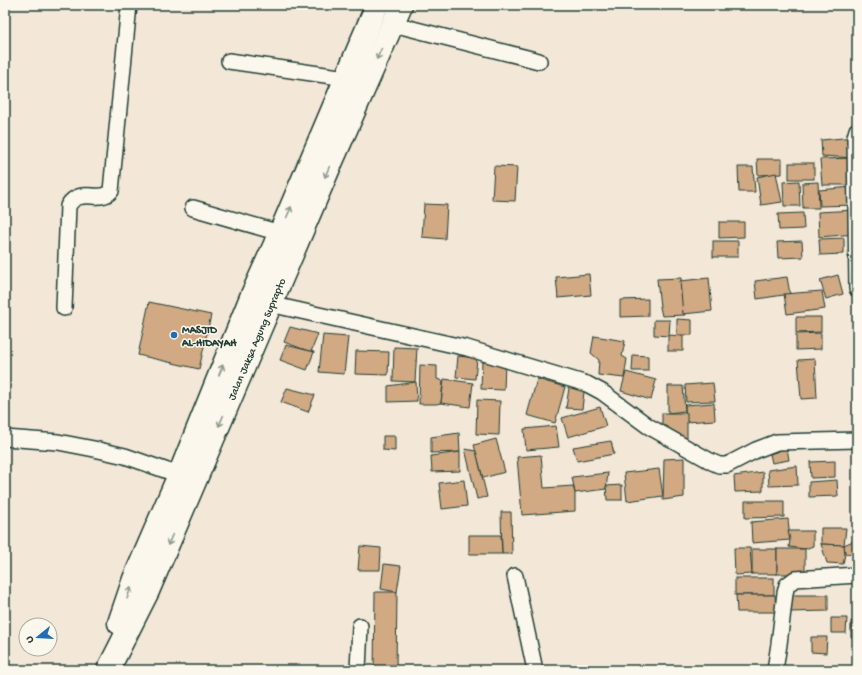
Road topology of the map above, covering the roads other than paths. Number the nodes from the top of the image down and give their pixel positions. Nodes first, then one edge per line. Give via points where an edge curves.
1 (129, 5) edge
2 (377, 5) edge
3 (397, 14) edge
4 (229, 61) dead end
5 (539, 61) dead end
6 (346, 78) junction
7 (857, 130) edge
8 (193, 208) dead end
9 (280, 233) junction
10 (857, 289) edge
11 (261, 300) junction
12 (64, 308) dead end
13 (5, 438) edge
14 (857, 440) edge
15 (179, 474) junction
16 (857, 575) edge
17 (515, 576) dead end
18 (360, 626) dead end
19 (103, 670) edge
20 (108, 670) edge
21 (358, 670) edge
22 (534, 670) edge
23 (775, 670) edge

1 - 12 street via 111,191 105,196 79,196 68,206
2 - 6 highway, Jalan Jaksa Agung Suprapto
3 - 5 street
3 -> 11 highway, Jalan Jaksa Agung Suprapto via 329,168
4 - 6 street
9 -> 6 highway, Jalan Jaksa Agung Suprapto
7 - 10 street
8 - 9 street
9 - 11 highway, Jalan Jaksa Agung Suprapto
11 - 14 street via 468,348 587,384 648,426 719,465 727,465 777,442
15 -> 11 highway, Jalan Jaksa Agung Suprapto
11 -> 20 highway, Jalan Jaksa Agung Suprapto via 148,591
13 - 15 street via 58,442 94,449 125,456
19 -> 15 highway, Jalan Jaksa Agung Suprapto via 134,579
16 - 23 street via 795,579 787,585
17 - 22 street
18 - 21 street

